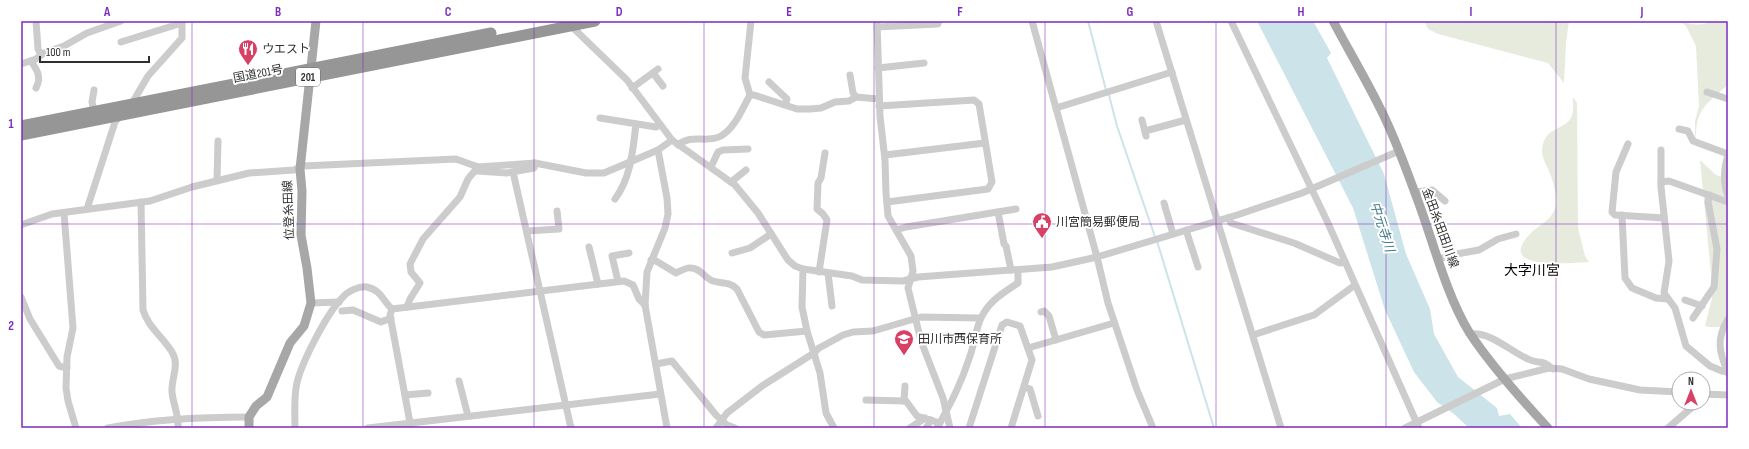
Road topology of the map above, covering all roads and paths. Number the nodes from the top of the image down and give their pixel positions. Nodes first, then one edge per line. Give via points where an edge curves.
1 (36, 21) edge
2 (121, 21) edge
3 (316, 21) edge
4 (556, 21) edge
5 (595, 21) edge
6 (751, 21) edge
7 (939, 21) edge
8 (1032, 21) edge
9 (1156, 21) edge
10 (1231, 21) edge
11 (1333, 21) edge
12 (182, 22) edge
13 (568, 23) edge
14 (877, 24) edge
15 (121, 42) dead end
16 (41, 55) junction
17 (32, 60) junction
18 (924, 63) dead end
19 (21, 64) edge
20 (878, 68) junction
21 (1172, 72) junction
22 (311, 73) junction
23 (850, 75) dead end
24 (769, 82) dead end
25 (662, 86) dead end
26 (36, 88) dead end
27 (632, 88) junction
28 (94, 90) dead end
29 (1707, 92) dead end
30 (750, 95) junction
31 (856, 97) junction
32 (1728, 99) edge
33 (133, 103) junction
34 (879, 103) junction
35 (785, 105) junction
36 (1056, 108) junction
37 (94, 111) junction
38 (122, 114) junction
39 (600, 118) dead end
40 (1142, 120) dead end
41 (1186, 120) junction
42 (636, 124) junction
43 (659, 125) junction
44 (21, 126) edge
45 (1679, 129) dead end
46 (21, 135) edge
47 (218, 141) dead end
48 (675, 142) junction
49 (985, 144) junction
50 (1628, 144) dead end
51 (748, 149) dead end
52 (658, 150) junction
53 (1661, 150) dead end
54 (1399, 151) junction
55 (825, 153) dead end
56 (885, 155) junction
57 (1728, 155) edge
58 (631, 162) junction
59 (535, 163) junction
60 (710, 167) junction
61 (300, 169) junction
62 (477, 169) junction
63 (746, 170) dead end
64 (513, 172) junction
65 (217, 180) junction
66 (731, 182) junction
67 (1661, 182) junction
68 (1313, 187) junction
69 (1415, 192) junction
70 (1710, 195) junction
71 (1728, 196) edge
72 (615, 199) dead end
73 (141, 202) junction
74 (887, 202) junction
75 (1445, 202) dead end
76 (1728, 202) edge
77 (1164, 203) dead end
78 (87, 209) junction
79 (1016, 209) dead end
80 (557, 211) dead end
81 (64, 212) junction
82 (998, 212) junction
83 (1622, 215) junction
84 (1228, 218) junction
85 (1664, 218) junction
86 (1217, 221) junction
87 (21, 225) edge
88 (896, 230) junction
89 (1186, 230) junction
90 (527, 231) junction
91 (771, 234) junction
92 (1173, 234) junction
93 (1516, 234) dead end
94 (589, 247) dead end
95 (629, 253) dead end
96 (732, 253) dead end
97 (1097, 257) junction
98 (1439, 259) junction
99 (652, 260) junction
100 (1345, 262) junction
101 (1198, 267) dead end
102 (803, 269) junction
103 (1015, 270) junction
104 (819, 272) junction
105 (828, 273) junction
106 (911, 279) junction
107 (618, 281) junction
108 (598, 284) junction
109 (1355, 285) junction
110 (539, 291) junction
111 (21, 297) edge
112 (1668, 298) junction
113 (1685, 300) dead end
114 (339, 302) junction
115 (311, 303) junction
116 (645, 305) junction
117 (832, 306) dead end
118 (1702, 306) junction
119 (407, 307) junction
120 (392, 309) junction
121 (342, 310) dead end
122 (1042, 312) dead end
123 (391, 318) junction
124 (980, 318) junction
125 (1693, 318) dead end
126 (915, 319) junction
127 (1728, 319) edge
128 (1114, 323) junction
129 (808, 331) junction
130 (1471, 334) junction
131 (1253, 335) junction
132 (1056, 340) junction
133 (1028, 348) junction
134 (814, 353) junction
135 (656, 364) junction
136 (67, 368) junction
137 (1554, 369) junction
138 (1728, 372) edge
139 (459, 381) dead end
140 (1502, 381) junction
141 (904, 386) dead end
142 (1024, 387) junction
143 (1671, 392) edge
144 (428, 393) dead end
145 (660, 394) junction
146 (1711, 394) edge
147 (405, 395) junction
148 (1728, 395) edge
149 (866, 400) dead end
150 (904, 401) junction
151 (566, 405) junction
152 (947, 411) junction
153 (1688, 411) edge
154 (468, 416) junction
155 (1038, 416) dead end
156 (249, 417) junction
157 (928, 419) junction
158 (179, 420) junction
159 (721, 420) junction
160 (1418, 424) edge
161 (938, 425) edge
162 (410, 426) edge
163 (76, 428) edge
164 (108, 428) edge
165 (178, 428) edge
166 (249, 428) edge
167 (295, 428) edge
168 (368, 428) edge
169 (571, 428) edge
170 (667, 428) edge
171 (716, 428) edge
172 (735, 428) edge
173 (834, 428) edge
174 (910, 428) edge
175 (926, 428) edge
176 (950, 428) edge
177 (969, 428) edge
178 (1011, 428) edge
179 (1153, 428) edge
180 (1281, 428) edge
181 (1405, 428) edge
182 (1548, 428) edge
183 (1668, 428) edge

1 - 16 street via 38,50
2 - 16 street via 87,33
3 - 22 main road, 位登糸田線
4 - 22 highway, 国道201号 / 201
5 - 13 highway, 国道201号 / 201
6 - 30 street via 745,78
7 - 14 street via 938,24
8 - 36 street
9 - 21 street
10 - 68 street
11 - 54 main road, 金田糸田田川線 via 1379,104
12 - 15 street
12 - 33 street via 182,38 148,76
13 - 22 highway, 国道201号 / 201
13 - 27 street
14 - 20 street
16 - 17 street
17 - 19 street
17 - 26 street via 39,73
18 - 20 street
20 - 34 street
21 - 36 street
21 - 41 street
22 - 33 highway, 国道201号 / 201
22 - 38 highway, 国道201号 / 201
22 - 61 main road, 位登糸田線
23 - 31 street
24 - 35 street via 787,99
25 - 27 street via 655,71
27 - 43 street
28 - 37 street
29 - 32 street
30 - 35 street
30 - 48 street via 732,126 721,136
31 - 34 street
31 - 35 street via 821,108 797,109
33 - 37 highway, 国道201号 / 201
33 - 38 street
34 - 49 street via 974,100 979,104
34 - 56 street
36 - 97 street
37 - 44 highway, 国道201号 / 201
38 - 46 highway, 国道201号 / 201
38 - 78 street via 115,122
39 - 42 street
40 - 41 street via 1146,133
41 - 86 street
42 - 43 street via 656,127
42 - 58 street
43 - 48 street
45 - 57 street via 1688,131 1693,141
47 - 65 street
48 - 52 street
48 - 60 street
49 - 56 street
49 - 74 street via 992,182 988,189
50 - 83 street via 1616,172 1612,212 1615,215
51 - 60 street via 718,152
52 - 58 street
52 - 99 street via 668,214
53 - 67 street
54 - 68 street
54 - 69 main road, 金田糸田田川線
55 - 104 street via 818,183 817,210 824,214 827,220
56 - 74 street
57 - 71 street via 1724,181
58 - 59 street via 604,173 586,173
58 - 72 street via 622,190
59 - 62 street
59 - 64 street via 534,168
60 - 66 street
61 - 62 street via 303,166 330,164 456,159
61 - 65 street via 249,173
61 - 115 main road, 位登糸田線 via 301,235
62 - 64 street
62 - 119 street via 468,179 460,196 423,239 410,264 411,272 420,284
63 - 66 street
64 - 90 street
65 - 73 street
66 - 91 street via 758,212
67 - 70 street via 1669,181
67 - 85 street
68 - 84 street
68 - 100 street
69 - 75 street via 1432,190
69 - 98 main road, 金田糸田田川線
70 - 76 street
70 - 118 street via 1708,202 1717,257 1714,287
73 - 78 street
73 - 158 street via 142,310 145,319 172,352 176,361 172,392
74 - 88 street via 888,216
77 - 92 street
78 - 81 street
79 - 82 street
80 - 90 street via 559,229
81 - 87 street
81 - 136 street via 73,328
82 - 88 street
82 - 103 street via 1004,244
83 - 85 street
83 - 112 street via 1625,278 1632,288 1656,298
84 - 86 street
84 - 100 street via 1231,223 1294,243 1340,263
85 - 112 street via 1669,261 1664,293
86 - 89 street
86 - 131 street
88 - 106 street via 910,256 913,271
89 - 92 street
89 - 101 street
90 - 110 street
91 - 96 street via 750,248
91 - 102 street via 788,260
92 - 97 street
93 - 98 street via 1498,239 1479,250
94 - 108 street
95 - 107 street via 612,256
97 - 103 street via 1052,267
97 - 128 street
98 - 130 main road, 金田糸田田川線 via 1457,308
99 - 116 street via 646,280
99 - 129 street via 676,273 691,267 714,282 732,284 759,332 764,336
100 - 109 street
102 - 104 street
102 - 129 street via 802,307
103 - 106 street
103 - 124 street via 1018,283 994,298
104 - 105 street
105 - 106 street via 862,280
105 - 117 street
106 - 126 street via 908,288
107 - 108 street
107 - 116 street via 633,285 639,299
108 - 110 street
109 - 131 street via 1314,315
109 - 160 street
110 - 119 street
110 - 151 street
111 - 136 street via 30,319 59,366
112 - 138 street via 1674,308 1686,346 1710,366
113 - 118 street
114 - 115 street
114 - 120 street via 350,291 367,287 376,290
114 - 167 street via 316,337 298,378
115 - 156 main road, 位登糸田線 via 304,326 290,343 267,397 256,406
116 - 135 street
118 - 125 street
119 - 120 street
120 - 123 street
121 - 123 street via 353,310 381,322
122 - 132 street via 1050,316
123 - 147 street
124 - 126 street
124 - 152 street via 962,381
126 - 134 street via 873,331 843,335
126 - 152 street
127 - 138 street via 1720,342
128 - 132 street
128 - 179 street via 1136,390
129 - 134 street
130 - 137 street via 1480,333 1491,337 1529,360 1546,362
130 - 140 main road, 金田糸田田川線
131 - 180 street
132 - 133 street
133 - 142 street via 1032,360
133 - 177 street via 1020,326 1007,322 1002,325
134 - 159 street via 762,386
134 - 173 street via 826,413
135 - 145 street
135 - 159 street via 672,361
136 - 163 street via 67,395
137 - 140 street via 1538,370
137 - 143 street via 1640,390
139 - 154 street
140 - 160 street
140 - 182 main road, 金田糸田田川線
141 - 150 street
142 - 155 street via 1030,389
142 - 178 street
144 - 147 street
145 - 151 street
145 - 170 street
146 - 148 street
147 - 162 street
149 - 150 street
150 - 157 street via 917,416
151 - 154 street
151 - 169 street
152 - 161 street
152 - 176 street
153 - 183 street
154 - 162 street
156 - 158 street
156 - 166 main road
157 - 161 street
157 - 174 street
157 - 175 street
158 - 164 street via 133,423
158 - 165 street
159 - 171 street
159 - 172 street
160 - 181 street
162 - 168 street

